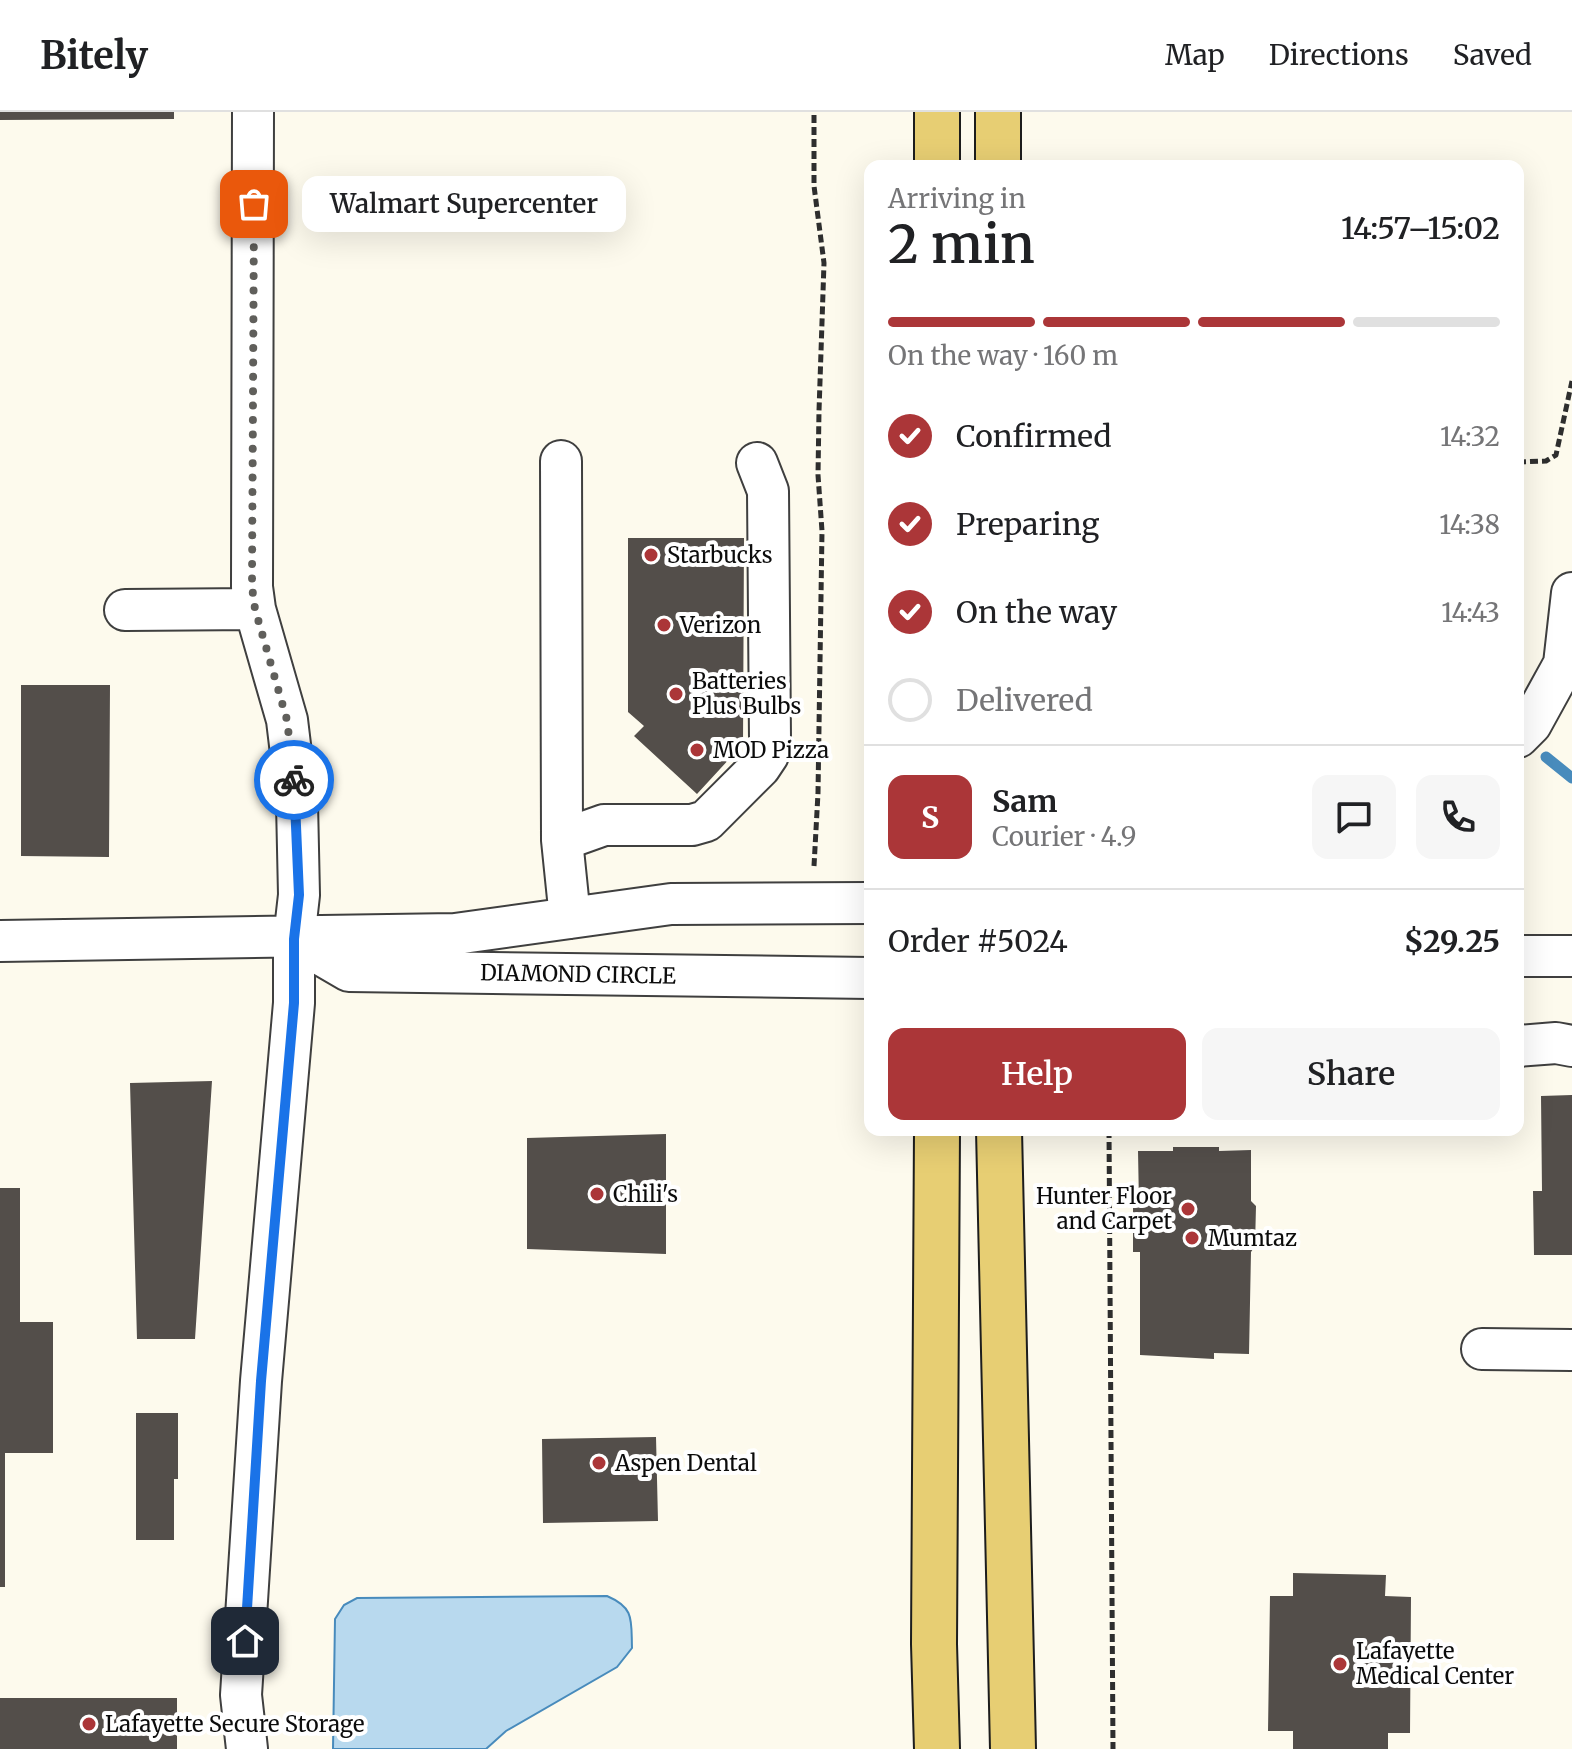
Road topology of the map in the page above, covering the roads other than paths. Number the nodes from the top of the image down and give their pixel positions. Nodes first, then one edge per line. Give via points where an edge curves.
1 (253, 112) edge
2 (937, 112) edge
3 (998, 112) edge
4 (937, 160) edge
5 (998, 160) edge
6 (561, 461) dead end
7 (757, 463) dead end
8 (1572, 593) edge
9 (255, 609) junction
10 (125, 610) dead end
11 (1524, 731) edge
12 (562, 840) junction
13 (864, 903) edge
14 (570, 918) junction
15 (294, 939) junction
16 (0, 941) edge
17 (1524, 956) edge
18 (1572, 956) edge
19 (864, 978) edge
20 (1524, 1046) edge
21 (1572, 1046) edge
22 (937, 1136) edge
23 (999, 1136) edge
24 (1482, 1349) dead end
25 (1572, 1350) edge
26 (247, 1749) edge
27 (937, 1749) edge
28 (1013, 1749) edge

1 - 9 street
2 - 4 main road
3 - 5 main road
6 - 12 street
7 - 12 street via 768,491 768,755 706,821 604,825
8 - 11 street via 1564,664
9 - 10 street
9 - 15 street via 287,720 297,803 299,895
12 - 14 street
13 - 14 street, DIAMOND CIRCLE via 688,903
14 - 15 street, DIAMOND CIRCLE via 455,934
15 - 16 street, DIAMOND CIRCLE
15 - 19 street, DIAMOND CIRCLE via 349,971
15 - 26 street via 294,1003 262,1368 241,1695
17 - 18 street
20 - 21 street
22 - 27 main road
23 - 28 main road
24 - 25 street

